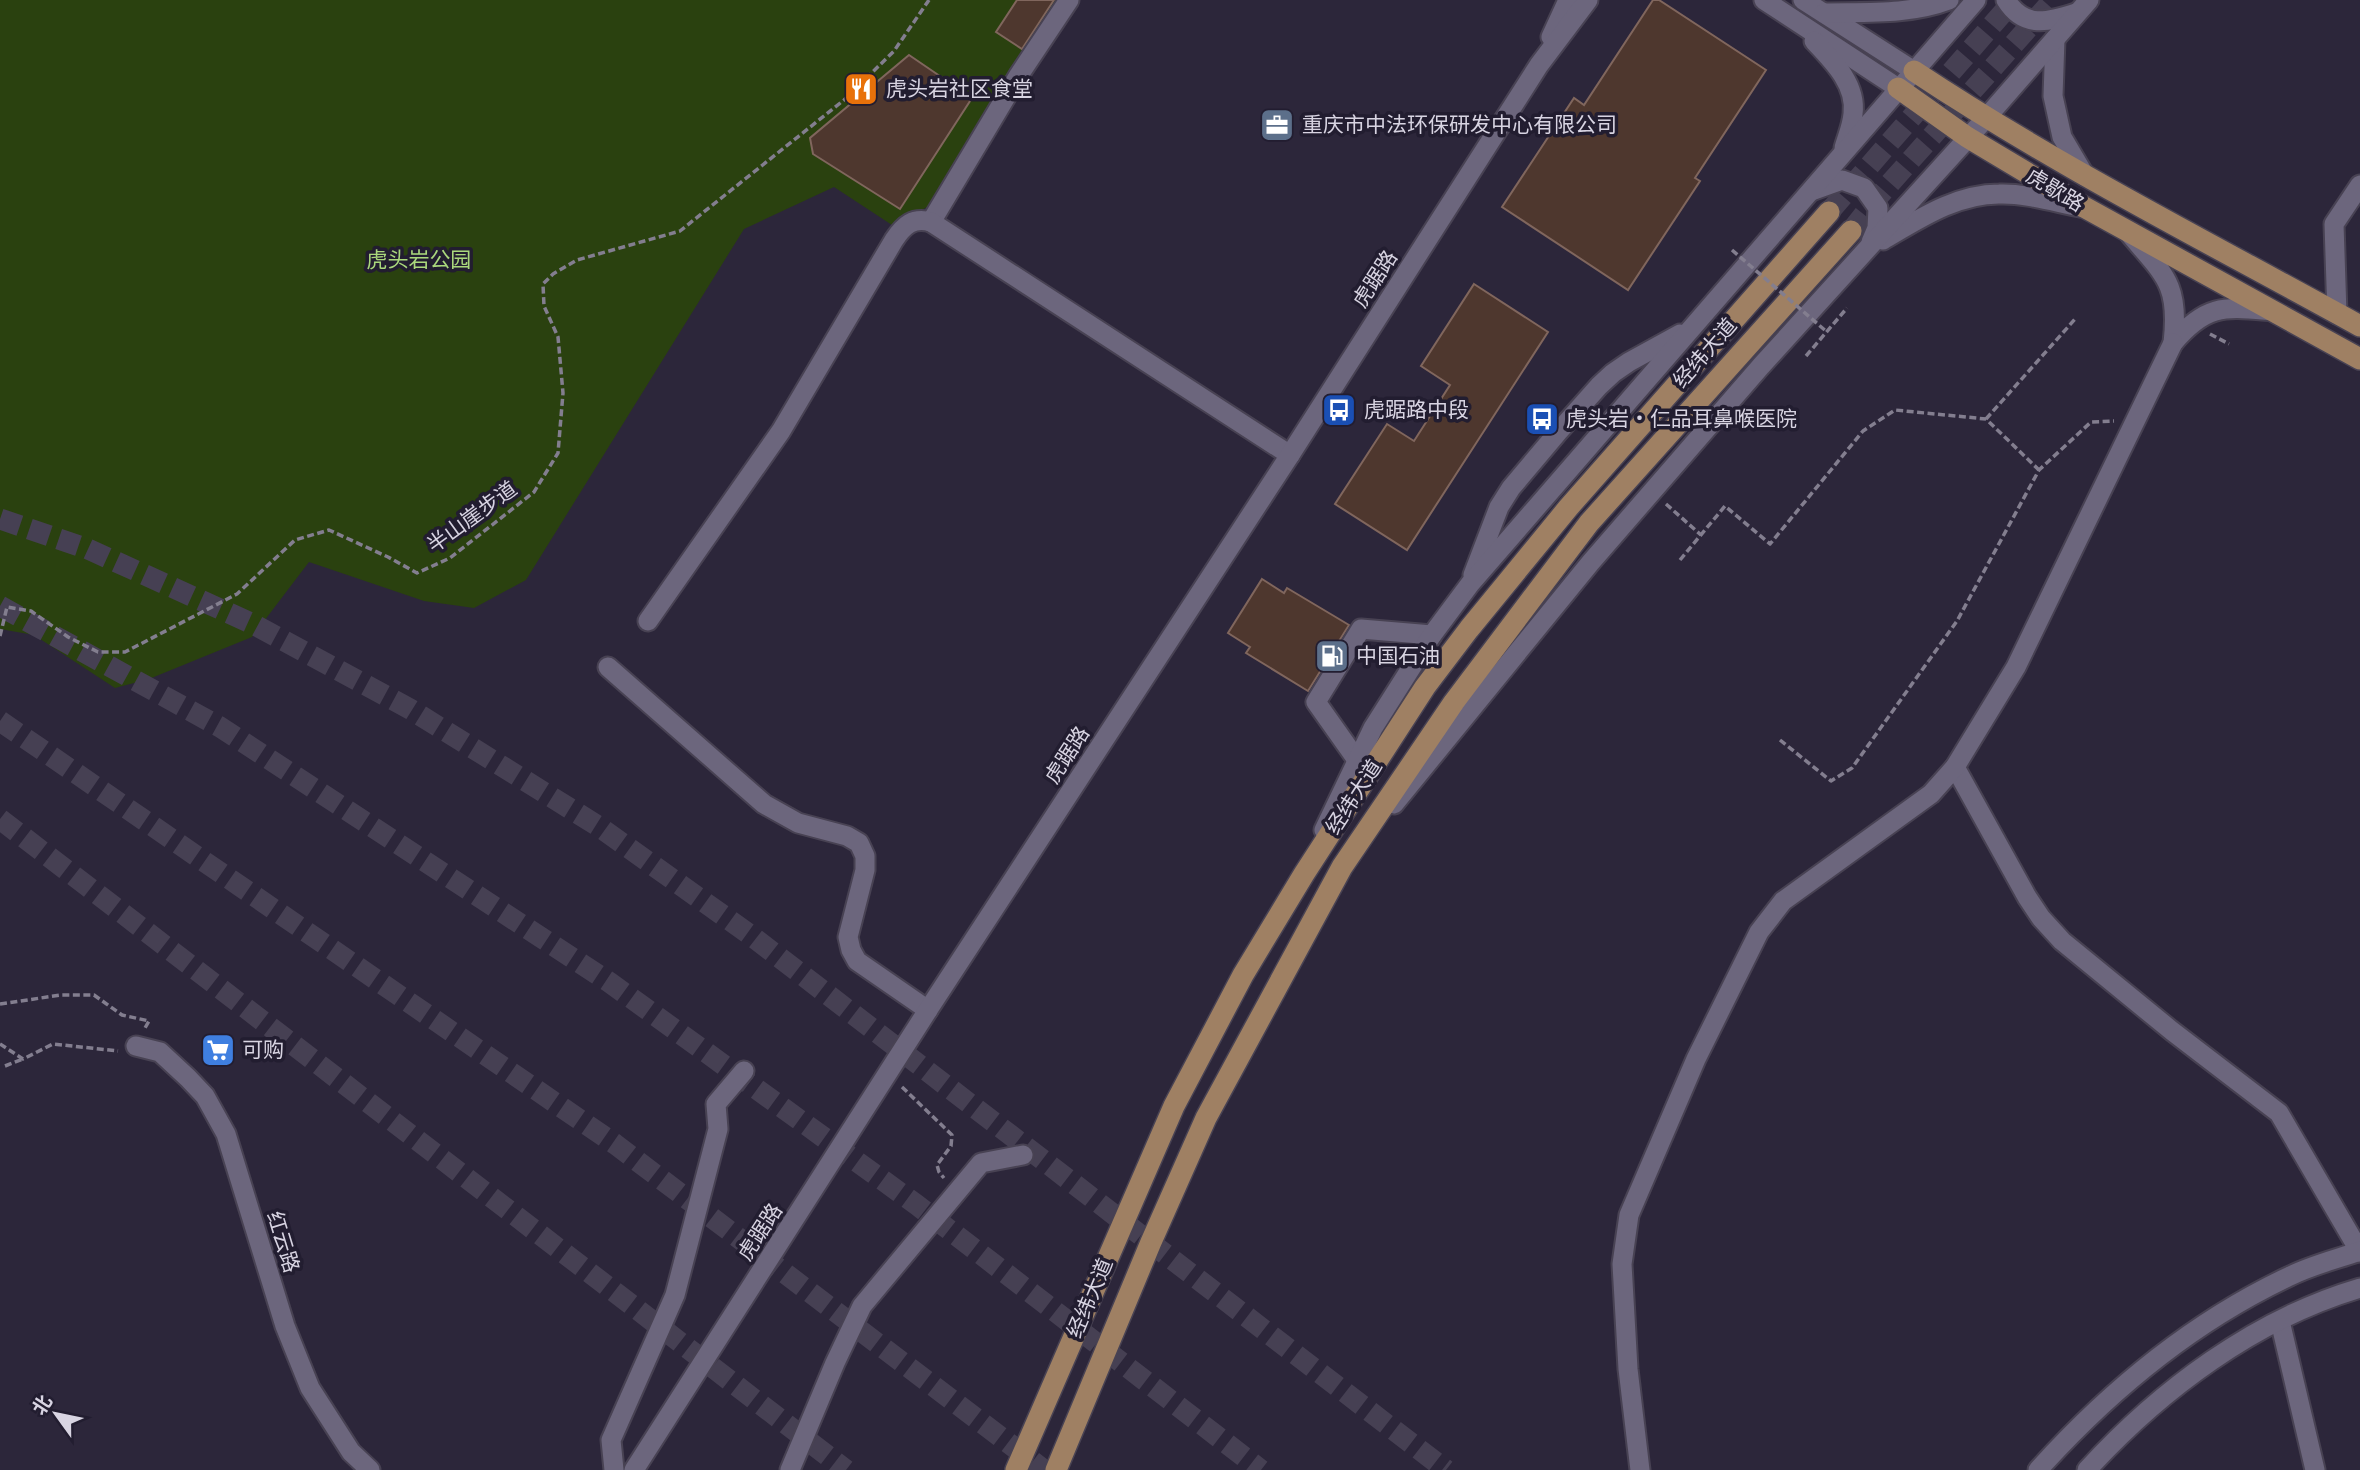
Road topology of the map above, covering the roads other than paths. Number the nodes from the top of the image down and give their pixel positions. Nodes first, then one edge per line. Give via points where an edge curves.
1 (1069, 0) edge
2 (1764, 0) edge
3 (1804, 0) edge
4 (1949, 0) edge
5 (1976, 0) edge
6 (2006, 0) edge
7 (1573, 3) edge
8 (2084, 6) edge
9 (1824, 13) junction
10 (1792, 17) junction
11 (2055, 39) junction
12 (1914, 71) junction
13 (1898, 88) junction
14 (1986, 118) junction
15 (1967, 137) junction
16 (1843, 153) junction
17 (2085, 176) junction
18 (2360, 185) edge
19 (1813, 191) junction
20 (2084, 207) junction
21 (1829, 212) tunnel mouth
22 (931, 222) junction
23 (2125, 229) junction
24 (1852, 230) tunnel mouth
25 (1867, 249) junction
26 (2277, 312) junction
27 (2337, 314) junction
28 (2360, 326) edge
29 (1690, 328) junction
30 (2173, 343) junction
31 (2360, 359) edge
32 (1290, 454) junction
33 (1470, 584) junction
34 (648, 621) dead end
35 (1433, 635) junction
36 (608, 667) dead end
37 (1357, 760) junction
38 (1955, 767) junction
39 (1342, 867) junction
40 (1304, 874) junction
41 (928, 1010) junction
42 (136, 1046) road end
43 (744, 1071) dead end
44 (1023, 1155) dead end
45 (2360, 1251) edge
46 (2360, 1288) edge
47 (2280, 1321) junction
48 (370, 1470) edge
49 (614, 1470) edge
50 (634, 1470) edge
51 (790, 1470) edge
52 (1016, 1470) edge
53 (1056, 1470) edge
54 (1640, 1470) edge
55 (2038, 1470) edge
56 (2087, 1470) edge
57 (2315, 1470) edge

1 - 22 street
2 - 10 street, 虎歇路
3 - 9 street, 虎歇路
4 - 9 street via 1912,10
5 - 12 street
6 - 8 street via 2012,10 2039,22
7 - 32 street, 虎踞路 via 1539,65
8 - 11 street
9 - 12 street, 虎歇路
10 - 13 street, 虎歇路
10 - 16 street via 1835,63 1852,93 1853,113
11 - 14 street
11 - 17 street via 2053,96 2062,137
12 - 13 street
12 - 14 main road, 虎歇路
13 - 15 main road, 虎歇路
13 - 16 street
14 - 15 street
14 - 17 main road, 虎歇路
15 - 20 main road, 虎歇路
15 - 25 street
16 - 19 street
17 - 27 main road, 虎歇路
18 - 27 street via 2334,224
19 - 25 street via 1842,180 1864,188 1878,208 1878,228
19 - 29 street
20 - 23 main road, 虎歇路
20 - 25 street via 1979,195 1935,210
21 - 40 main road, 经纬大道 via 1568,508 1469,629 1425,687
22 - 32 street
22 - 34 street via 911,221 902,228 781,431
23 - 26 main road, 虎歇路
23 - 30 street via 2167,279 2175,307
24 - 39 main road, 经纬大道 via 1589,523 1454,702
25 - 39 street via 1591,562
26 - 30 street via 2230,307 2212,311
26 - 31 main road, 虎歇路
27 - 28 main road, 虎歇路
29 - 33 street
29 - 33 street via 1613,373 1575,413 1499,507
30 - 38 street via 2016,667
32 - 41 street, 虎踞路
33 - 35 street
35 - 37 street
35 - 37 street via 1361,629 1316,702
36 - 41 street via 764,804 798,823 859,843 865,870 848,937 851,950 857,961
37 - 40 street
38 - 45 street via 2041,918 2062,941 2162,1023 2279,1113
38 - 54 street via 1931,794 1783,901 1759,932 1696,1059 1629,1215 1622,1264
39 - 53 main road, 经纬大道 via 1206,1118
40 - 52 main road, 经纬大道 via 1243,975 1174,1106
41 - 50 street, 虎踞路
42 - 48 street, 红云路 via 160,1052 188,1078 205,1096 226,1134 285,1326 310,1388 351,1452
43 - 49 street via 716,1104 718,1129 676,1295 611,1440
44 - 51 street via 981,1163 862,1306
45 - 55 street via 2291,1275 2172,1345 2115,1390
46 - 47 street
47 - 56 street via 2224,1351 2163,1396
47 - 57 street

